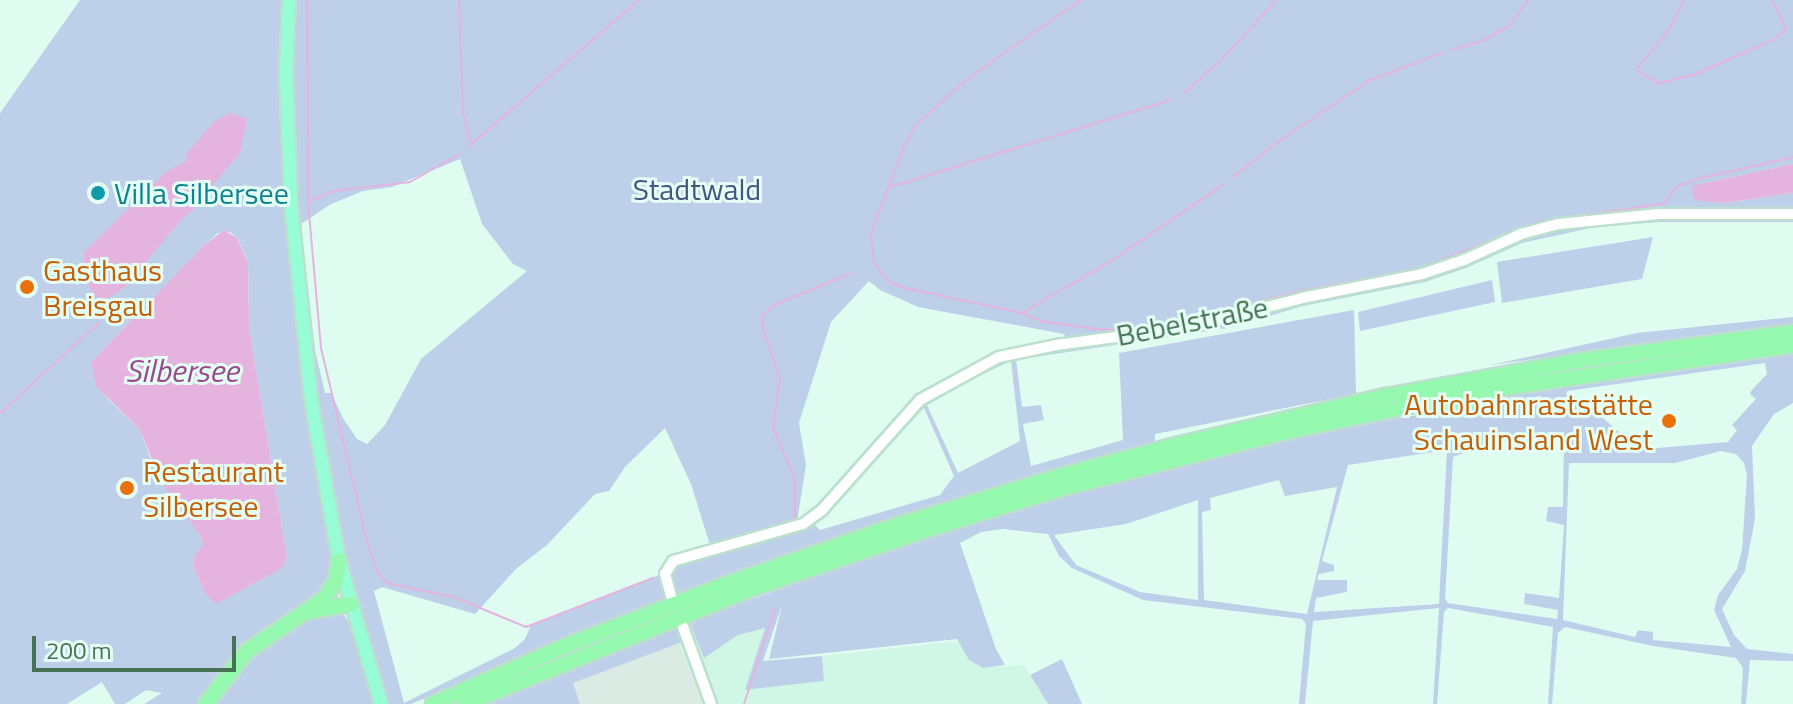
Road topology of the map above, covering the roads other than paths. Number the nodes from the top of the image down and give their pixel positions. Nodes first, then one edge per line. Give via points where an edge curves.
1 (289, 0) edge
2 (1793, 214) edge
3 (1793, 332) edge
4 (1793, 345) edge
5 (1494, 403) dead end
6 (1403, 407) junction
7 (339, 560) junction
8 (671, 596) dead end
9 (324, 599) junction
10 (349, 599) junction
11 (306, 612) junction
12 (683, 627) dead end
13 (219, 684) junction
14 (381, 703) edge
15 (206, 704) edge
16 (215, 704) edge
17 (433, 704) edge
18 (465, 704) edge
19 (711, 704) edge

1 - 7 main road via 286,73 299,310
2 - 8 street, Bebelstraße via 1659,214 1559,224 1422,274 1183,328 1013,352 920,400 812,518 794,529 680,557 667,566
3 - 17 highway via 1577,361 1386,396 1060,476 741,579
4 - 6 highway
5 - 6 highway
6 - 18 highway via 1163,462 916,533 689,612
7 - 9 highway via 336,581
7 - 10 main road
9 - 10 highway
9 - 11 highway
10 - 11 highway
10 - 14 main road
11 - 13 highway via 258,641
12 - 19 street
13 - 15 highway
13 - 16 highway

